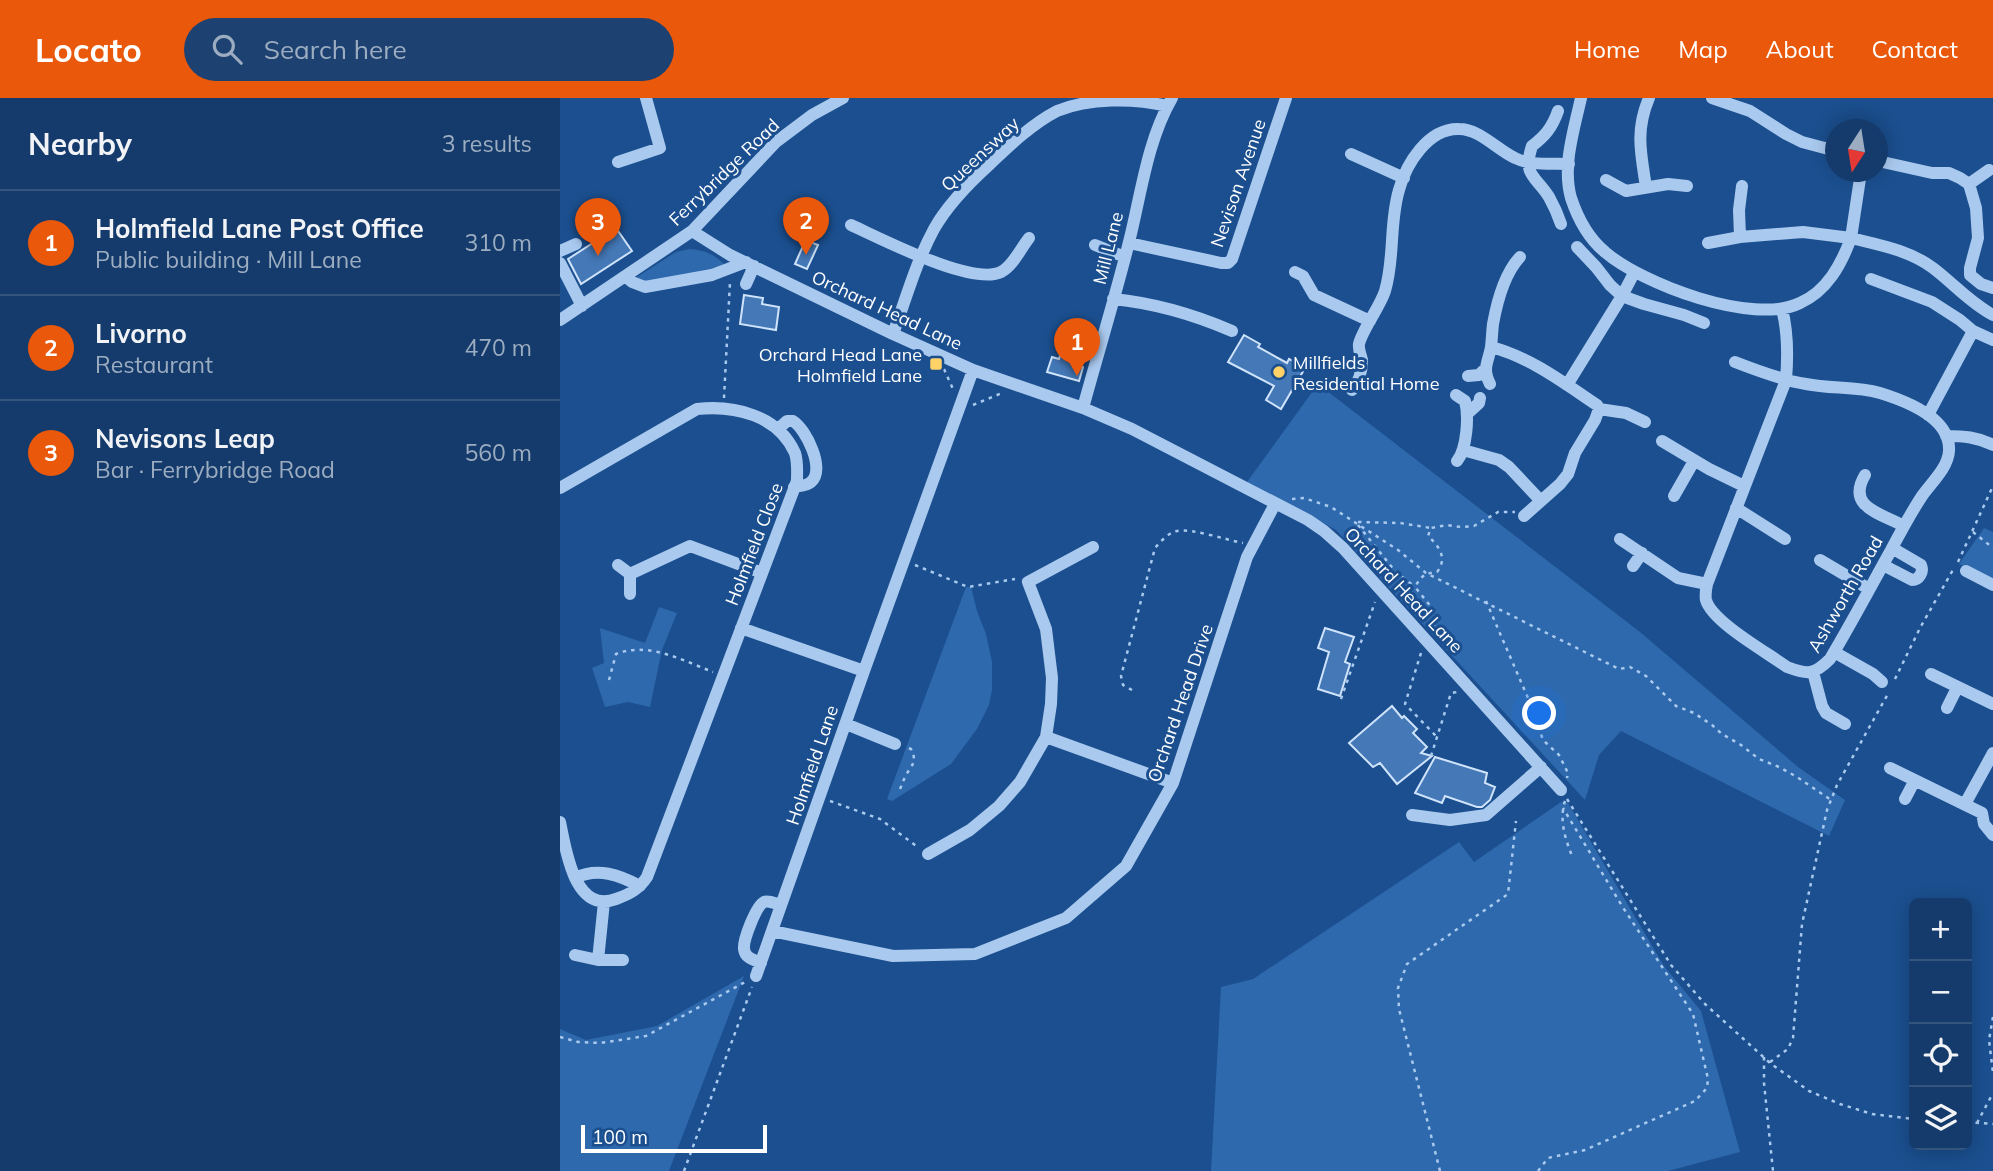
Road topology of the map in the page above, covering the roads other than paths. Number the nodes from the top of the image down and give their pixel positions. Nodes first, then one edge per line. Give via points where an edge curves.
1 (646, 98) edge
2 (1286, 98) edge
3 (1581, 98) edge
4 (1649, 98) edge
5 (1712, 98) edge
6 (840, 99) edge
7 (1169, 102) edge
8 (1558, 111) dead end
9 (1825, 148) edge
10 (1351, 154) dead end
11 (618, 162) dead end
12 (1529, 162) junction
13 (1888, 163) edge
14 (1569, 164) junction
15 (1989, 173) edge
16 (1404, 178) junction
17 (1606, 180) dead end
18 (1859, 182) edge
19 (1969, 184) junction
20 (1687, 186) dead end
21 (1742, 186) dead end
22 (1646, 187) junction
23 (1561, 224) dead end
24 (851, 225) dead end
25 (692, 231) junction
26 (1028, 237) dead end
27 (1740, 237) junction
28 (1850, 238) junction
29 (1129, 243) junction
30 (1708, 243) dead end
31 (576, 244) dead end
32 (1095, 245) dead end
33 (1577, 247) dead end
34 (560, 251) edge
35 (920, 257) junction
36 (1125, 257) junction
37 (1520, 257) dead end
38 (560, 263) edge
39 (750, 264) junction
40 (1295, 272) dead end
41 (1634, 273) junction
42 (626, 277) junction
43 (1871, 279) dead end
44 (746, 284) dead end
45 (1993, 288) edge
46 (1622, 296) junction
47 (1113, 299) junction
48 (582, 306) junction
49 (1782, 309) junction
50 (1993, 315) edge
51 (560, 320) edge
52 (1370, 321) junction
53 (1704, 323) dead end
54 (1232, 331) dead end
55 (1973, 331) junction
56 (893, 334) junction
57 (1993, 340) edge
58 (1491, 347) junction
59 (1735, 362) dead end
60 (1485, 369) junction
61 (973, 370) junction
62 (1468, 376) dead end
63 (1786, 380) junction
64 (1490, 384) dead end
65 (1567, 385) junction
66 (1352, 390) dead end
67 (1456, 395) dead end
68 (1480, 398) dead end
69 (1083, 408) junction
70 (1599, 409) junction
71 (1467, 414) junction
72 (1928, 415) junction
73 (1646, 422) dead end
74 (778, 429) junction
75 (1946, 436) junction
76 (1662, 441) dead end
77 (1993, 445) edge
78 (1694, 461) junction
79 (1865, 475) dead end
80 (1744, 486) junction
81 (794, 487) junction
82 (560, 488) edge
83 (1674, 496) dead end
84 (1541, 501) junction
85 (1279, 506) junction
86 (1736, 508) junction
87 (1524, 516) road end
88 (1905, 526) junction
89 (1620, 539) dead end
90 (1785, 539) dead end
91 (1093, 547) dead end
92 (1892, 548) junction
93 (1642, 553) junction
94 (1820, 560) dead end
95 (618, 565) dead end
96 (1883, 565) junction
97 (1633, 566) dead end
98 (1966, 571) dead end
99 (762, 573) junction
100 (630, 574) junction
101 (1707, 584) junction
102 (1993, 585) edge
103 (1869, 589) junction
104 (630, 594) dead end
105 (741, 628) junction
106 (1834, 652) junction
107 (864, 671) junction
108 (1813, 672) junction
109 (1931, 674) dead end
110 (1882, 682) dead end
111 (1957, 688) junction
112 (1993, 704) edge
113 (1947, 708) dead end
114 (846, 724) junction
115 (1845, 724) dead end
116 (1046, 737) junction
117 (895, 744) road end
118 (1992, 760) edge
119 (1541, 767) junction
120 (1891, 768) dead end
121 (1915, 780) junction
122 (1174, 783) junction
123 (1564, 794) road end
124 (1905, 799) dead end
125 (1965, 804) junction
126 (1412, 815) dead end
127 (560, 822) edge
128 (1993, 835) edge
129 (928, 854) road end
130 (575, 878) junction
131 (640, 886) junction
132 (604, 902) junction
133 (781, 905) junction
134 (772, 931) junction
135 (575, 955) dead end
136 (598, 960) junction
137 (623, 960) dead end
138 (761, 963) junction
139 (756, 976) road end

1 - 11 street via 660,148
2 - 29 street, Nevison Avenue via 1228,262
3 - 14 street
4 - 22 street via 1639,134
5 - 9 street via 1750,111 1802,142
6 - 25 street, Ferrybridge Road via 776,142
7 - 29 street, Mill Lane via 1152,149
7 - 35 street, Queensway via 1110,99 1058,110 973,180 935,227
8 - 12 street via 1553,126 1532,146
10 - 16 street
12 - 14 street
12 - 16 street via 1458,129 1425,142
12 - 23 street via 1528,170 1548,195
13 - 19 street via 1949,173
14 - 41 street via 1568,185 1583,227 1603,251
15 - 19 street
16 - 52 street via 1396,207 1391,266
17 - 22 street via 1626,191
18 - 28 street
19 - 45 street via 1978,238 1970,275
20 - 22 street
21 - 27 street
24 - 35 street
25 - 39 street, Orchard Head Lane
25 - 42 street, Ferrybridge Road
26 - 35 street via 1008,267 992,275
27 - 28 street via 1803,232
27 - 30 street
28 - 49 street via 1843,261 1831,278 1815,294
28 - 50 street via 1908,254
29 - 36 street, Mill Lane
31 - 34 street
32 - 36 street
33 - 46 street
35 - 56 street, Queensway
36 - 47 street, Mill Lane
37 - 58 street via 1503,288
38 - 48 street
39 - 42 street via 645,287
39 - 44 street
39 - 56 street, Orchard Head Lane
40 - 52 street via 1303,276 1314,295
41 - 46 street
41 - 49 street via 1719,303 1763,311
42 - 48 street, Ferrybridge Road
43 - 55 street via 1932,302
46 - 53 street
46 - 65 street
47 - 54 street via 1203,318
47 - 69 street, Mill Lane
48 - 51 street, Ferrybridge Road
49 - 63 street
52 - 66 street via 1358,345 1362,361
55 - 57 street
55 - 72 street
56 - 61 street, Orchard Head Lane
58 - 60 street
58 - 65 street via 1516,354
59 - 63 street
60 - 62 street
60 - 64 street
61 - 69 street, Orchard Head Lane
61 - 107 street, Holmfield Lane
63 - 72 street via 1878,393
63 - 80 street
65 - 70 street
67 - 71 street via 1465,401
68 - 71 street
69 - 85 street, Orchard Head Lane
70 - 73 street
70 - 84 street via 1568,474
71 - 84 street via 1460,456 1499,460
72 - 75 street
74 - 81 street, Holmfield Close via 794,453
74 - 81 street via 793,421 812,446 813,481
74 - 82 street via 754,415 723,407 697,409
75 - 77 street via 1968,436
75 - 88 street, Ashworth Road via 1950,452 1946,462
76 - 78 street
78 - 80 street
78 - 83 street
79 - 88 street via 1857,493 1860,500
80 - 86 street
81 - 99 street, Holmfield Close
84 - 87 street
85 - 119 street, Orchard Head Lane via 1308,520 1343,548
85 - 122 street, Orchard Head Drive via 1247,557
86 - 90 street
86 - 101 street
88 - 92 street, Ashworth Road
89 - 93 street
91 - 116 street via 1028,582 1046,629 1052,678
92 - 96 street, Ashworth Road
92 - 96 street via 1921,565 1922,572 1912,580
93 - 97 street
93 - 101 street via 1678,578
94 - 103 street
95 - 100 street
96 - 103 street, Ashworth Road
98 - 102 street
99 - 100 street via 690,546
99 - 105 street, Holmfield Close
100 - 104 street
101 - 108 street, Ashworth Road via 1707,601 1716,617 1787,667
103 - 106 street, Ashworth Road
105 - 107 street, Holmfield Close
105 - 131 street, Holmfield Close
106 - 108 street, Ashworth Road
106 - 110 street
107 - 114 street, Holmfield Lane
108 - 115 street via 1826,713
109 - 111 street
111 - 112 street
111 - 113 street
114 - 117 street
114 - 133 street, Holmfield Lane
116 - 122 street
116 - 129 street via 1020,782 999,806 970,830
118 - 125 street
119 - 123 street, Orchard Head Lane
119 - 126 street via 1486,815 1450,820
120 - 121 street
121 - 124 street
121 - 125 street
122 - 134 street, Orchard Head Drive via 1126,866 1066,918 975,954 893,956
125 - 128 street via 1982,813
127 - 130 street
130 - 131 street via 616,874
130 - 132 street via 593,899
131 - 132 street
132 - 136 street
133 - 134 street, Holmfield Lane
133 - 138 street via 763,902 745,941 745,953
134 - 138 street, Holmfield Lane
135 - 136 street
136 - 137 street
138 - 139 street, Holmfield Lane

